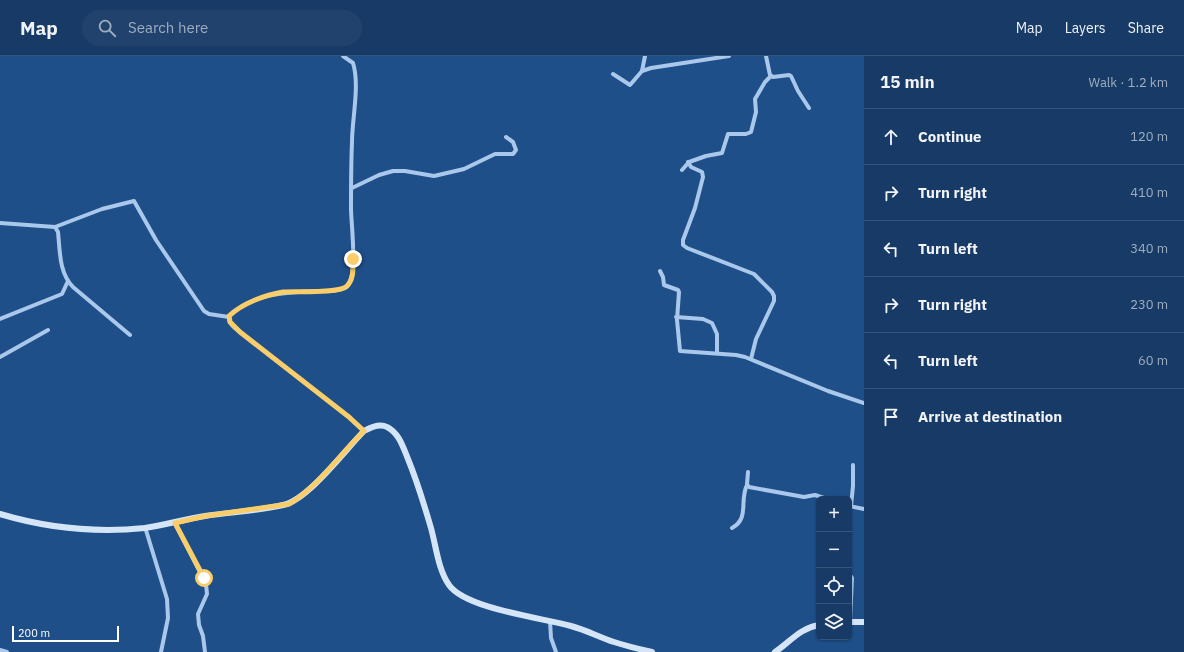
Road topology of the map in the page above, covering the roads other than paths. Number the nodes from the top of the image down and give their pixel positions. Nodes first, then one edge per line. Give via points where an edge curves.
1 (343, 56) edge
2 (644, 56) edge
3 (729, 56) edge
4 (766, 56) edge
5 (642, 72) junction
6 (613, 74) dead end
7 (771, 76) junction
8 (809, 108) dead end
9 (506, 137) dead end
10 (688, 162) junction
11 (682, 170) dead end
12 (352, 188) junction
13 (0, 223) edge
14 (55, 227) junction
15 (660, 271) dead end
16 (68, 281) junction
17 (229, 317) junction
18 (676, 317) junction
19 (0, 319) edge
20 (48, 330) dead end
21 (130, 335) dead end
22 (717, 353) junction
23 (0, 357) edge
24 (751, 358) junction
25 (864, 403) edge
26 (364, 431) junction
27 (853, 465) dead end
28 (748, 472) dead end
29 (748, 486) junction
30 (818, 496) edge
31 (852, 496) edge
32 (852, 506) edge
33 (864, 509) edge
34 (0, 514) edge
35 (175, 523) junction
36 (145, 528) junction
37 (732, 528) dead end
38 (550, 621) junction
39 (852, 622) edge
40 (864, 622) edge
41 (816, 626) edge
42 (0, 650) edge
43 (7, 652) edge
44 (161, 652) edge
45 (204, 652) edge
46 (556, 652) edge
47 (652, 652) edge
48 (775, 652) edge

1 - 12 street via 352,62 354,77
2 - 5 street
3 - 5 street via 651,68
4 - 7 street
5 - 6 street via 629,85
7 - 8 street via 791,76
7 - 10 street via 755,99 756,112 751,132 728,134 722,153
9 - 12 street via 515,145 516,150 513,154 496,154 464,169 434,176 405,171 393,172
10 - 11 street
10 - 24 street via 691,167 702,172 703,177 695,208 682,240 683,244 687,248 751,272 774,294 774,301 756,339
12 - 17 street via 353,259 349,284 334,290 270,295 248,304
13 - 14 street
14 - 16 street via 58,232 63,270
14 - 17 street via 102,209 134,201 156,240 204,311
15 - 18 street via 664,285 678,291
16 - 19 street via 61,295
16 - 21 street
17 - 26 street via 231,324 240,332
18 - 22 street via 703,319 712,323 717,334
18 - 22 street via 680,351
20 - 23 street
22 - 24 street
24 - 25 street via 828,391
26 - 35 street via 310,488 289,504
26 - 38 street via 375,426 386,426 401,441 423,502 441,567 452,589 481,604
27 - 31 street
28 - 29 street
29 - 30 street via 804,497
29 - 37 street via 745,490 740,522
32 - 33 street
34 - 36 street via 30,523 76,528
35 - 36 street
35 - 45 street via 206,584 207,594 198,614
36 - 44 street via 167,599 168,618
38 - 46 street via 551,638
38 - 47 street
39 - 40 street
41 - 48 street via 797,634
42 - 43 street

